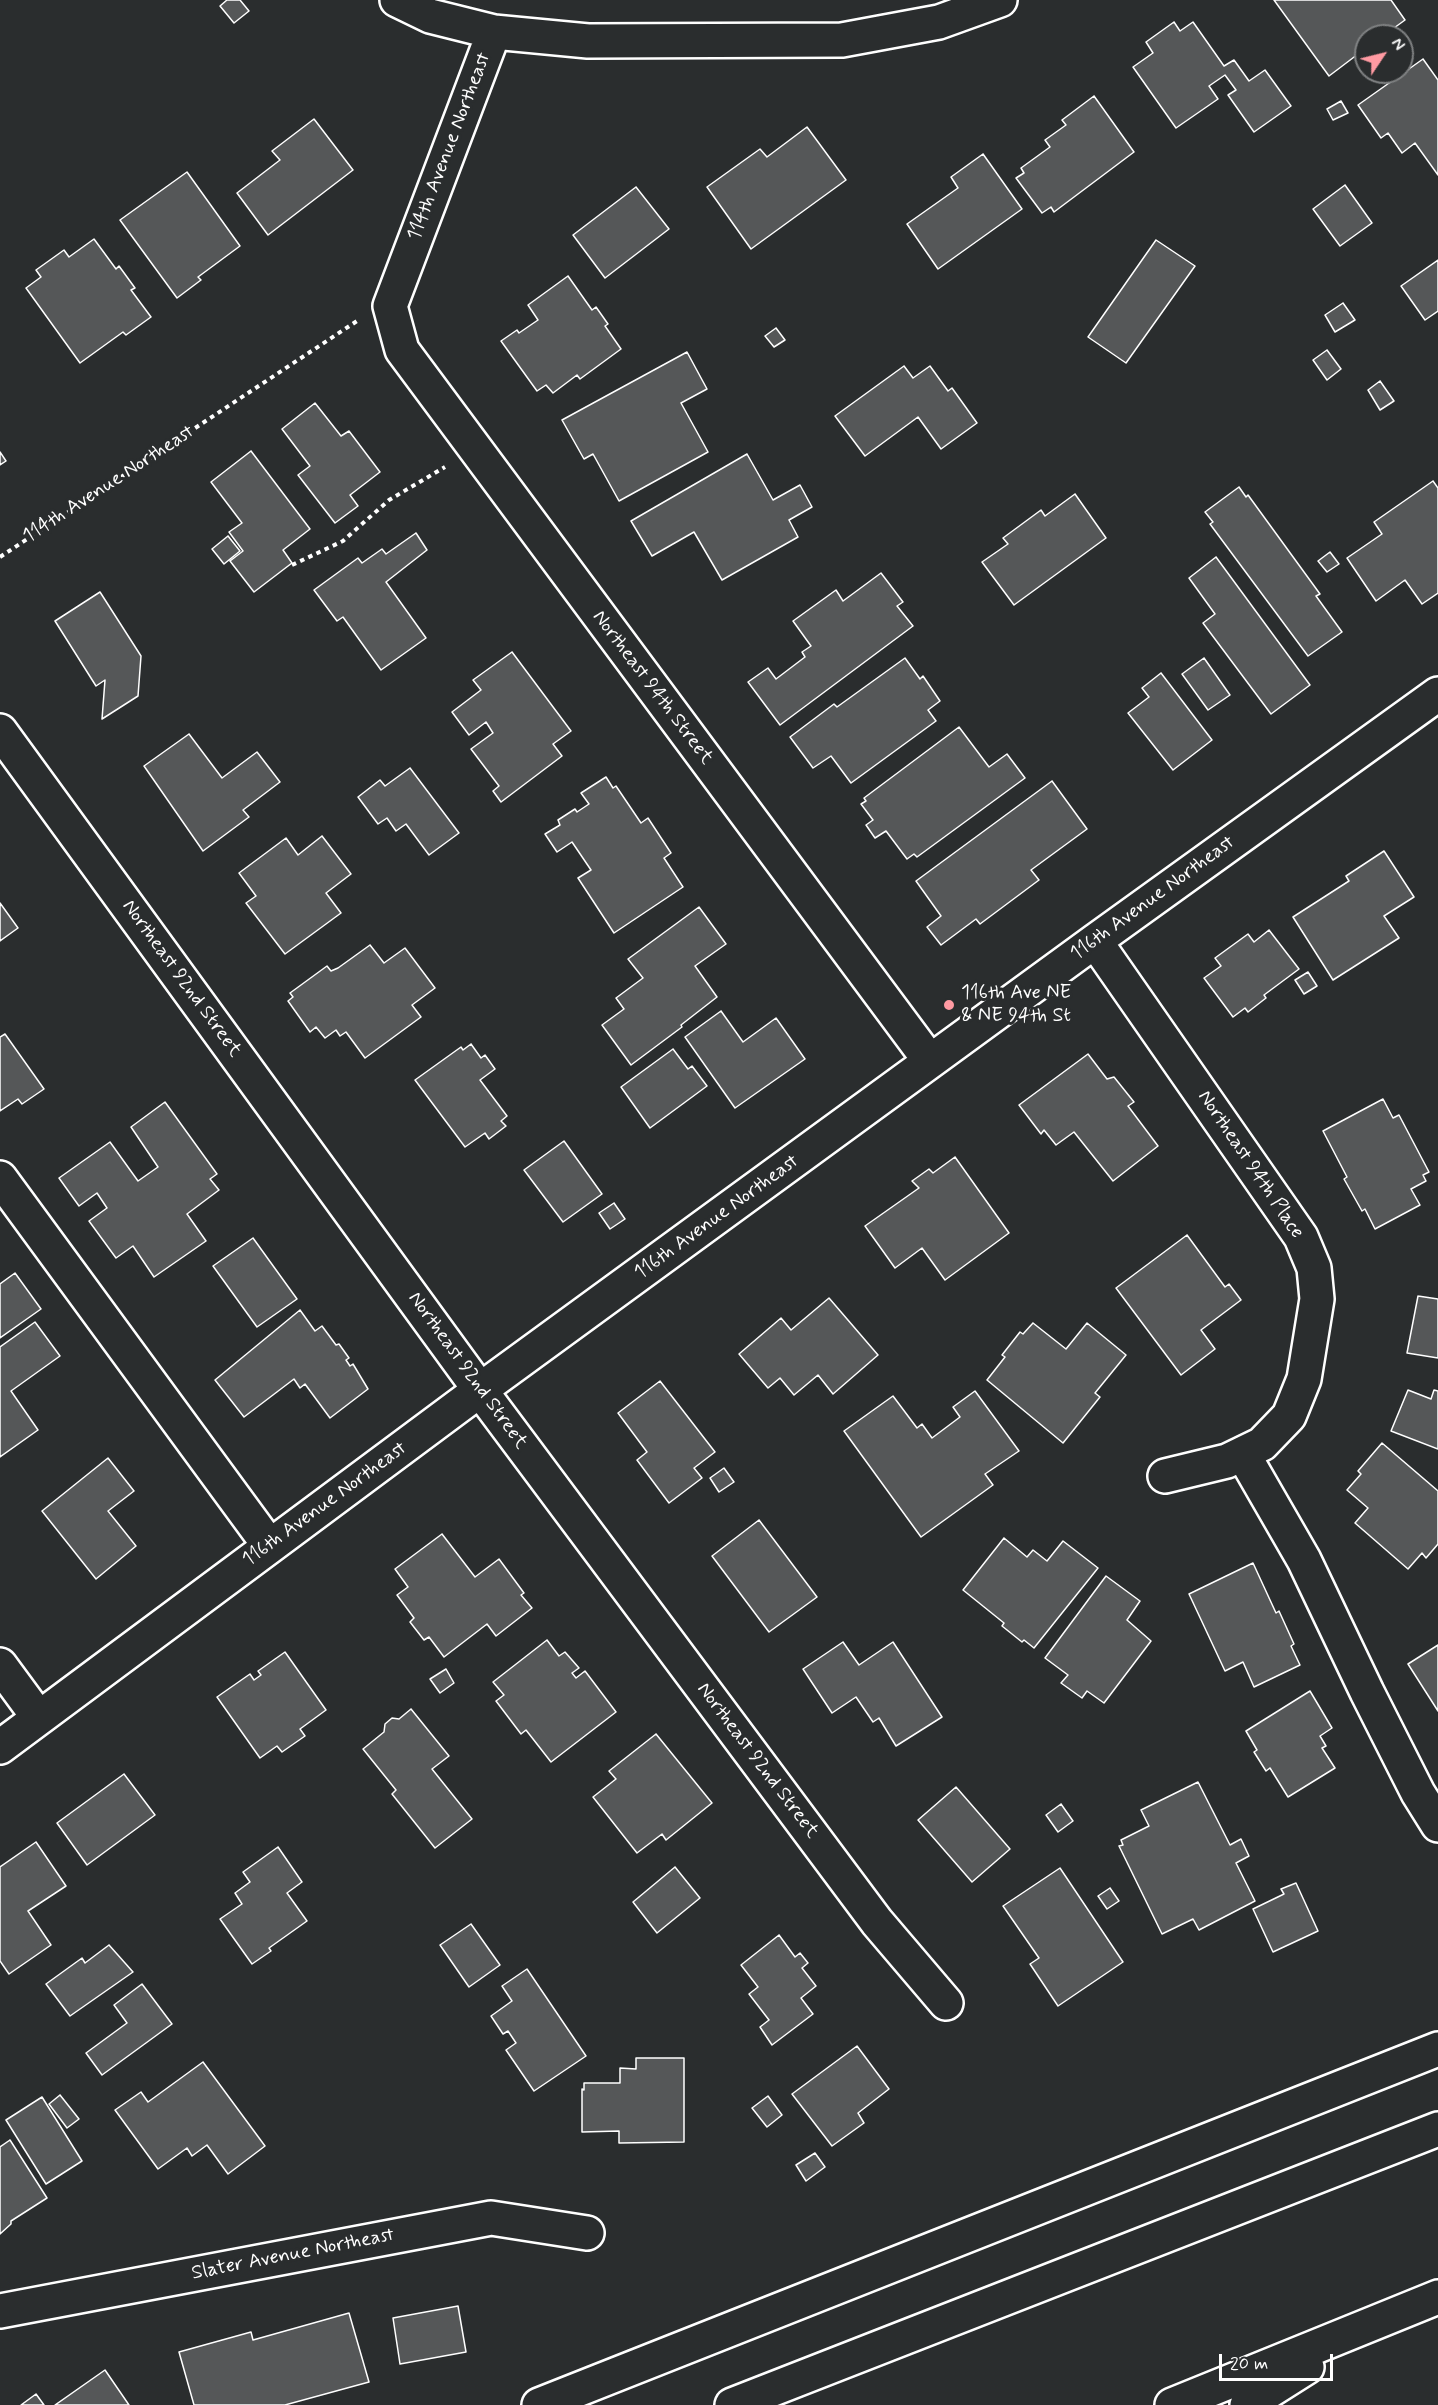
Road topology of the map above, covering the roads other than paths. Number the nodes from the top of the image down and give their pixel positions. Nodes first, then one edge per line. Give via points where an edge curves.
1 (397, 0) edge
2 (1000, 0) edge
3 (494, 32) junction
4 (390, 306) joint
5 (1438, 694) edge
6 (0, 731) edge
7 (1095, 941) junction
8 (930, 1061) junction
9 (0, 1178) edge
10 (480, 1390) junction
11 (1243, 1454) junction
12 (1165, 1476) dead end
13 (269, 1545) junction
14 (0, 1665) edge
15 (39, 1718) junction
16 (0, 1747) edge
17 (1438, 1825) edge
18 (946, 2003) dead end
19 (1438, 2049) edge
20 (1438, 2129) edge
21 (587, 2233) dead end
22 (1438, 2297) edge
23 (0, 2311) edge
24 (1379, 2321) junction
25 (539, 2405) edge
26 (732, 2405) edge
27 (1172, 2405) edge
28 (1246, 2405) edge

1 - 3 main road via 430,16
2 - 3 main road, 114th Avenue Northeast via 939,22 842,40 588,41
3 - 4 main road, 114th Avenue Northeast
4 - 8 main road, Northeast 94th Street via 402,350
5 - 7 main road, 116th Avenue Northeast
6 - 10 main road, Northeast 92nd Street
7 - 8 main road, 116th Avenue Northeast
7 - 11 main road, Northeast 94th Place via 1301,1237 1314,1268 1317,1299 1304,1378 1288,1416 1262,1444
8 - 10 main road, 116th Avenue Northeast
9 - 13 main road
10 - 13 main road, 116th Avenue Northeast
10 - 18 main road, Northeast 92nd Street via 877,1922
11 - 12 main road, Northeast 94th Place
11 - 17 main road via 1304,1560 1418,1793
13 - 15 main road, 116th Avenue Northeast
14 - 15 main road
15 - 16 main road, 116th Avenue Northeast
19 - 25 main road
20 - 26 main road
21 - 23 main road, Slater Avenue Northeast via 491,2218
22 - 24 main road
24 - 27 main road
24 - 28 main road

